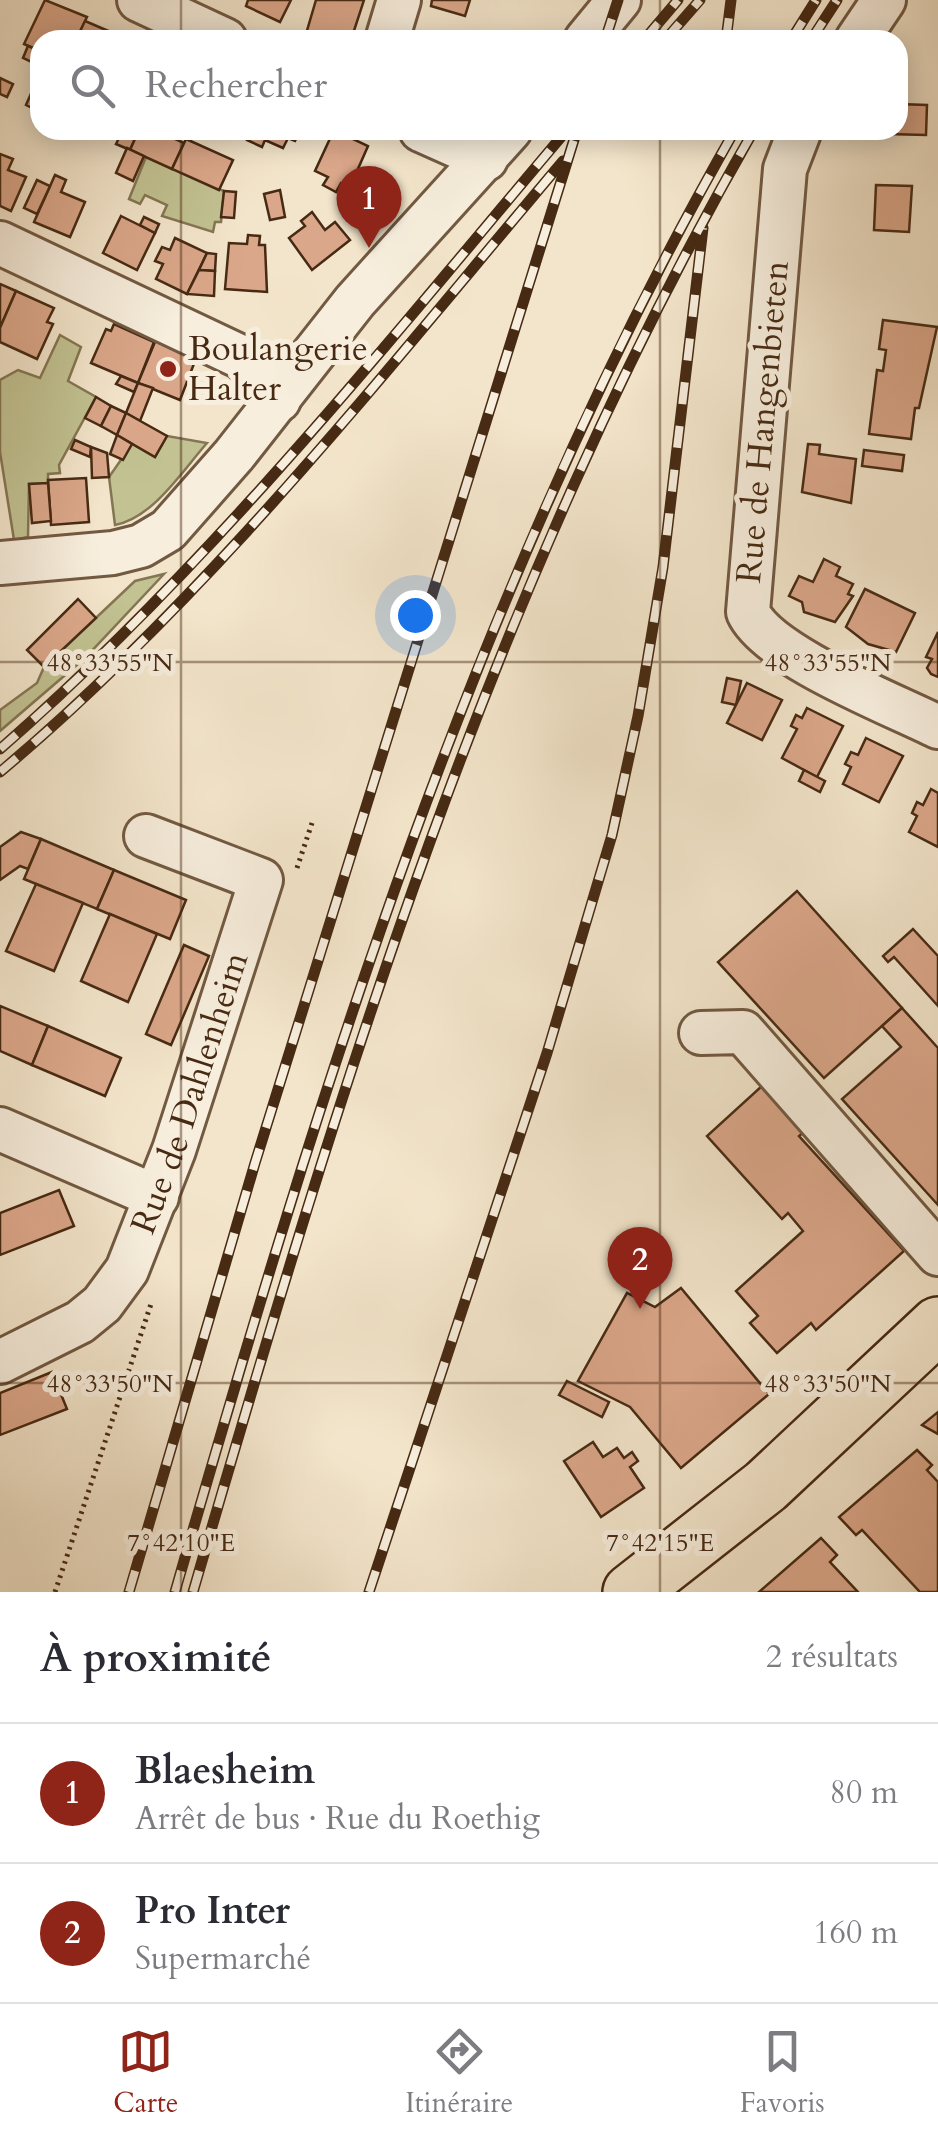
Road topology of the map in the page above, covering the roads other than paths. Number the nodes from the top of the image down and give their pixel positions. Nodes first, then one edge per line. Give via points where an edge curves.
1 (140, 0) edge
2 (398, 0) edge
3 (620, 0) edge
4 (884, 0) edge
5 (204, 30) edge
6 (390, 30) edge
7 (594, 30) edge
8 (864, 30) edge
9 (796, 140) edge
10 (498, 144) edge
11 (0, 243) edge
12 (279, 400) junction
13 (0, 563) edge
14 (938, 726) edge
15 (146, 836) dead end
16 (700, 1033) dead end
17 (0, 1128) edge
18 (157, 1198) junction
19 (938, 1254) edge
20 (938, 1325) edge
21 (0, 1362) edge
22 (631, 1592) edge

1 - 5 street
2 - 6 street
3 - 7 street
4 - 8 street
9 - 14 street, Rue de Hangenbieten via 785,169 748,612 781,649
10 - 12 street via 356,301
11 - 12 street via 240,357
12 - 13 street via 154,540 113,553
15 - 18 street, Rue de Dahlenheim via 261,880
16 - 19 street via 743,1032
17 - 18 street
18 - 21 street, Rue de Dahlenheim via 128,1270 102,1304
20 - 22 main road via 766,1486

